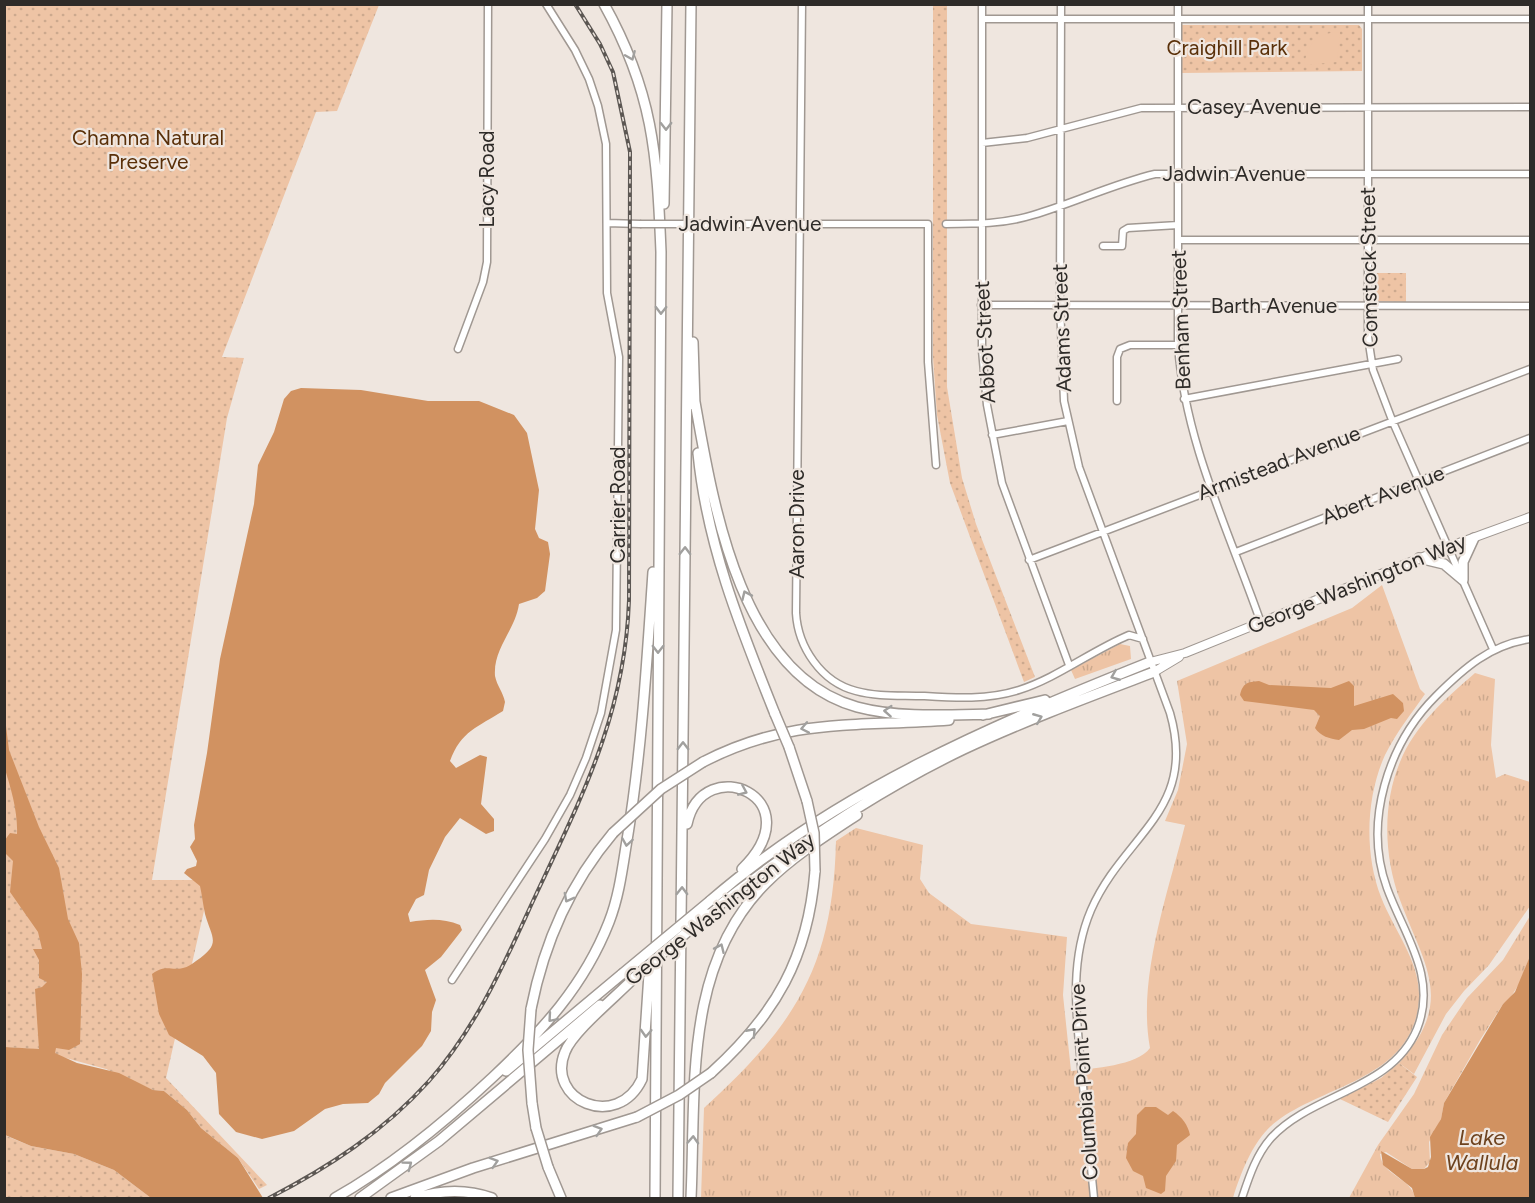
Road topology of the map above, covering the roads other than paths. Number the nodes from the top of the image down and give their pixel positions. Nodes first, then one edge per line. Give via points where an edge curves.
1 (488, 4) edge
2 (546, 4) edge
3 (604, 4) edge
4 (667, 4) edge
5 (691, 4) edge
6 (802, 4) edge
7 (982, 4) edge
8 (1060, 4) edge
9 (1178, 4) edge
10 (1368, 4) edge
11 (982, 19) junction
12 (1061, 19) junction
13 (1178, 19) junction
14 (1368, 19) junction
15 (1530, 19) edge
16 (1368, 106) junction
17 (1178, 107) junction
18 (1530, 107) edge
19 (1061, 129) junction
20 (981, 143) junction
21 (1178, 173) junction
22 (1368, 174) junction
23 (1530, 174) edge
24 (1060, 206) junction
25 (607, 223) junction
26 (801, 224) junction
27 (946, 224) dead end
28 (982, 224) junction
29 (1178, 225) junction
30 (688, 234) junction
31 (1368, 239) junction
32 (1178, 240) junction
33 (1530, 240) edge
34 (1103, 246) dead end
35 (661, 252) junction
36 (981, 306) junction
37 (1060, 306) junction
38 (1178, 306) junction
39 (1368, 306) junction
40 (1530, 306) edge
41 (1178, 345) junction
42 (458, 349) dead end
43 (1398, 358) dead end
44 (1371, 364) junction
45 (1530, 369) edge
46 (1184, 399) junction
47 (1117, 401) dead end
48 (695, 402) junction
49 (1392, 420) junction
50 (1068, 421) junction
51 (992, 435) junction
52 (1530, 438) edge
53 (936, 465) dead end
54 (1418, 482) junction
55 (659, 486) junction
56 (1211, 490) junction
57 (1530, 517) edge
58 (1101, 532) junction
59 (1474, 537) junction
60 (1448, 547) junction
61 (1236, 552) junction
62 (1419, 558) junction
63 (1029, 560) junction
64 (1462, 580) junction
65 (1261, 623) junction
66 (1143, 639) junction
67 (1530, 639) edge
68 (1493, 649) junction
69 (1185, 653) junction
70 (1150, 662) junction
71 (1069, 665) junction
72 (1154, 672) junction
73 (1080, 690) junction
74 (988, 714) junction
75 (906, 779) junction
76 (682, 868) junction
77 (657, 870) junction
78 (711, 900) junction
79 (635, 977) junction
80 (452, 980) dead end
81 (455, 1112) junction
82 (335, 1198) edge
83 (360, 1198) edge
84 (391, 1198) edge
85 (415, 1198) edge
86 (492, 1198) edge
87 (561, 1198) edge
88 (655, 1198) edge
89 (678, 1198) edge
90 (691, 1198) edge
91 (1094, 1198) edge
92 (1242, 1198) edge

1 - 42 street, Lacy Road via 487,262
2 - 25 street, Carrier Road via 583,64 598,106 608,162
3 -> 35 highway via 629,52 649,115
4 -> 35 highway
5 - 30 highway
6 - 26 street, Aaron Drive
7 - 11 street, Abbot Street
8 - 12 street, Adams Street
9 - 13 street, Benham Street
10 - 14 street, Comstock Street
11 - 12 street
11 - 20 street, Abbot Street
12 - 13 street
12 - 19 street, Adams Street
13 - 14 street
13 - 17 street, Benham Street
14 - 15 street
14 - 16 street, Comstock Street
16 - 17 street, Casey Avenue
16 - 18 street, Casey Avenue
16 - 22 street, Comstock Street
17 - 19 street, Casey Avenue via 1124,111
17 - 21 street, Benham Street
19 - 20 street, Casey Avenue via 1027,138
19 - 24 street, Adams Street
20 - 28 street, Abbot Street
21 - 22 street, Jadwin Avenue
21 - 24 street, Jadwin Avenue via 1132,179
21 - 29 street, Benham Street
22 - 23 street, Jadwin Avenue
22 - 31 street, Comstock Street
24 - 28 street, Jadwin Avenue via 1014,220
24 - 37 street, Adams Street
25 - 26 street, Jadwin Avenue, bridge
25 - 80 street, Carrier Road via 607,293 619,357 618,596 609,681 591,746 567,801
26 - 53 street, Jadwin Avenue via 928,224 928,362
26 - 71 street, Aaron Drive via 796,613 800,636 810,656 831,679 855,691 952,698 981,698 1018,691
27 - 28 street, Jadwin Avenue
28 - 36 street, Abbot Street
29 - 32 street, Benham Street
29 - 34 street via 1128,228 1123,231 1122,246
30 - 48 highway
76 -> 30 highway
31 - 32 street
31 - 33 street
31 - 39 street, Comstock Street
32 - 38 street, Benham Street
35 -> 55 highway
36 - 37 street, Barth Avenue
36 - 51 street, Abbot Street
37 - 38 street, Barth Avenue
37 - 50 street, Adams Street via 1061,376
38 - 39 street, Barth Avenue
38 - 41 street, Benham Street
39 - 40 street, Barth Avenue
39 - 44 street, Comstock Street
41 - 46 street, Benham Street
41 - 47 street via 1130,345 1120,349
43 - 44 street
44 - 46 street
44 - 49 street, Comstock Street
45 - 49 street, Armistead Avenue
46 - 56 street, Benham Street
74 -> 48 highway via 868,710 830,697 796,674 769,639 734,564 715,506
84 -> 48 highway, bridge via 637,1117 679,1095 711,1073 756,1028 787,981 806,935 815,871 814,833 789,747 722,573 702,483
49 - 54 street, Comstock Street
49 - 56 street, Armistead Avenue
50 - 51 street
50 - 58 street, Adams Street
51 - 63 street, Abbot Street via 1002,483
52 - 54 street, Abert Avenue
54 - 60 street, Comstock Street
54 - 61 street, Abert Avenue
55 -> 77 highway
55 -> 81 highway via 642,725 614,908 582,977 556,1014
56 - 58 street, Armistead Avenue
56 - 61 street, Benham Street
57 - 59 main road, George Washington Way
58 - 63 street, Armistead Avenue
58 - 66 street, Adams Street
59 - 60 main road, George Washington Way
59 - 64 highway via 1463,562
60 - 62 main road, George Washington Way
60 - 64 street, Comstock Street
61 - 65 street, Benham Street
62 - 64 highway via 1444,564
62 - 65 main road, George Washington Way
63 - 71 street, Abbot Street
64 - 68 street, Comstock Street
65 - 69 main road, George Washington Way
66 - 70 street
66 - 71 street, Aaron Drive via 1129,635
67 - 68 street
68 - 92 street via 1460,672 1419,714 1397,751 1383,791 1379,840 1386,887 1422,972 1423,1007 1416,1031 1407,1047 1386,1068 1304,1111 1279,1130 1256,1160
69 - 70 main road, George Washington Way
69 - 72 main road, George Washington Way
70 - 72 street, Columbia Point Drive
70 -> 73 highway, George Washington Way
75 -> 72 highway, George Washington Way via 966,748
72 - 91 street, Columbia Point Drive via 1173,724 1173,781 1154,821 1103,887 1086,925 1076,973 1075,999
73 - 74 highway
73 - 78 highway, George Washington Way via 964,740 873,788 798,835
74 -> 87 highway, bridge via 934,721 815,726 749,742 703,762 661,789 613,833 583,873 560,915 541,963 531,1009 528,1050 532,1103 536,1128
75 - 79 highway, George Washington Way, bridge via 785,854
90 -> 75 highway via 700,1014 707,982 726,936 779,870
76 -> 78 highway via 686,826 698,798 725,787 740,788 756,798 766,814 764,842
89 -> 76 highway
77 -> 79 highway via 642,1079 632,1095 619,1104 588,1105 571,1092 563,1078 565,1051
77 - 88 highway
78 - 81 highway, George Washington Way, bridge
83 -> 79 highway, George Washington Way via 439,1142
81 - 82 highway via 402,1155
85 - 86 highway via 443,1191

